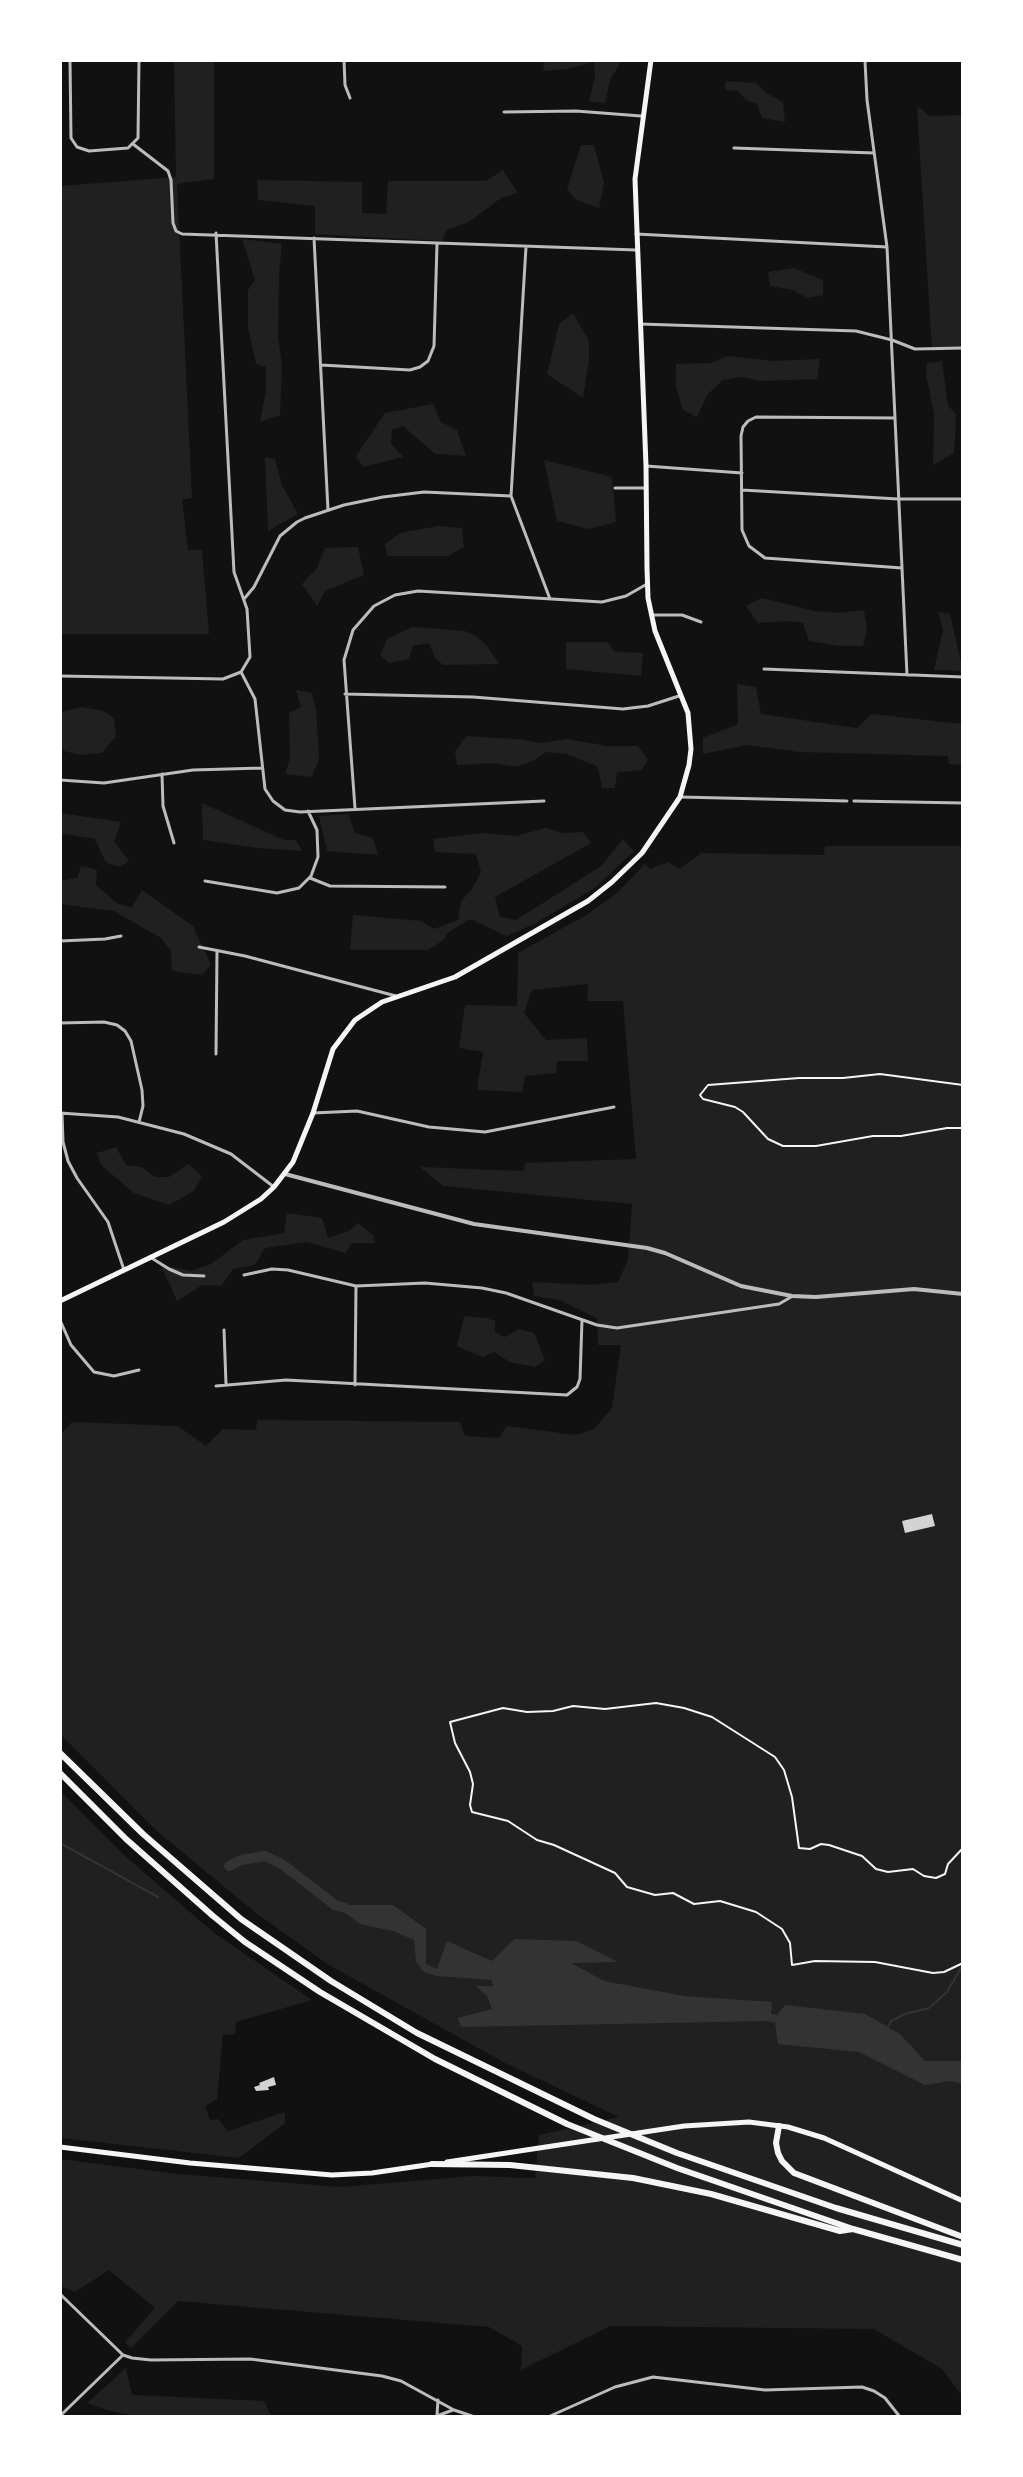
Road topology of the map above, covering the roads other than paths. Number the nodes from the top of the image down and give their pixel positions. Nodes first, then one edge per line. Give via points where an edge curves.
1 (70, 60) edge
2 (139, 60) edge
3 (344, 60) edge
4 (651, 60) edge
5 (857, 60) edge
6 (872, 60) edge
7 (865, 61) edge
8 (350, 98) dead end
9 (504, 112) dead end
10 (641, 116) junction
11 (133, 144) junction
12 (734, 148) dead end
13 (875, 153) junction
14 (216, 233) junction
15 (636, 234) junction
16 (314, 238) junction
17 (437, 244) junction
18 (526, 247) junction
19 (887, 247) junction
20 (636, 250) junction
21 (640, 324) junction
22 (892, 340) junction
23 (963, 348) edge
24 (320, 365) junction
25 (895, 418) junction
26 (646, 466) junction
27 (742, 473) junction
28 (615, 488) dead end
29 (646, 488) junction
30 (742, 490) junction
31 (511, 496) junction
32 (898, 499) junction
33 (963, 499) edge
34 (328, 511) junction
35 (902, 568) junction
36 (647, 583) junction
37 (244, 599) junction
38 (550, 599) junction
39 (651, 615) junction
40 (701, 622) dead end
41 (764, 669) dead end
42 (241, 672) junction
43 (907, 675) junction
44 (60, 676) edge
45 (963, 677) edge
46 (345, 694) junction
47 (682, 694) junction
48 (262, 768) junction
49 (162, 774) junction
50 (60, 780) edge
51 (680, 797) junction
52 (544, 801) dead end
53 (847, 801) dead end
54 (854, 801) dead end
55 (963, 803) edge
56 (355, 808) junction
57 (308, 811) junction
58 (174, 843) dead end
59 (310, 878) junction
60 (205, 881) dead end
61 (445, 887) dead end
62 (121, 936) dead end
63 (60, 941) edge
64 (199, 947) dead end
65 (217, 951) junction
66 (396, 996) junction
67 (60, 1023) edge
68 (216, 1054) dead end
69 (614, 1107) dead end
70 (61, 1113) edge
71 (313, 1113) junction
72 (139, 1122) junction
73 (285, 1174) junction
74 (274, 1187) junction
75 (150, 1257) junction
76 (124, 1270) junction
77 (244, 1275) dead end
78 (204, 1276) dead end
79 (356, 1286) junction
80 (963, 1294) edge
81 (792, 1296) junction
82 (60, 1301) edge
83 (582, 1319) junction
84 (60, 1320) edge
85 (224, 1330) dead end
86 (139, 1370) dead end
87 (226, 1384) junction
88 (355, 1385) junction
89 (216, 1386) dead end
90 (60, 1753) edge
91 (60, 1773) edge
92 (779, 2126) junction
93 (60, 2147) edge
94 (432, 2164) junction
95 (963, 2201) edge
96 (853, 2229) junction
97 (963, 2237) edge
98 (963, 2245) edge
99 (963, 2260) edge
100 (60, 2294) edge
101 (123, 2355) junction
102 (438, 2400) junction
103 (454, 2410) junction
104 (60, 2416) edge
105 (436, 2416) edge
106 (475, 2417) edge
107 (548, 2417) edge
108 (900, 2417) edge

1 - 11 street via 74,145 89,151
2 - 11 street via 140,132
3 - 8 street
4 - 10 main road
5 - 7 street
6 - 7 street
7 - 13 street
9 - 10 street
10 - 15 main road
11 - 14 street via 168,171 176,231
12 - 13 street
13 - 19 street
14 - 16 street
14 - 37 street via 234,572
15 - 19 street
15 - 20 main road
16 - 17 street
16 - 24 street
17 - 18 street
17 - 24 street via 434,346 428,361 410,370
18 - 20 street
18 - 31 street
19 - 22 street
20 - 21 main road
21 - 22 street via 856,331
21 - 26 main road
22 - 23 street via 915,349
22 - 25 street
24 - 34 street
25 - 27 street via 753,418 741,433
25 - 32 street
26 - 27 street
26 - 29 main road
27 - 30 street
28 - 29 street
29 - 36 main road
30 - 32 street
30 - 35 street via 744,537 759,556
31 - 34 street via 424,492
31 - 38 street
32 - 33 street
32 - 35 street
34 - 37 street via 297,522 280,536
35 - 43 street
36 - 38 street via 610,601
36 - 39 main road
37 - 42 street via 251,651
38 - 46 street via 418,591 387,598 368,611 349,637
39 - 40 street via 682,615
39 - 47 main road
41 - 43 street
42 - 44 street via 219,680
42 - 48 street via 255,699
43 - 45 street
46 - 47 street via 623,709
46 - 56 street
47 - 51 main road via 691,749
48 - 49 street
48 - 57 street via 273,801 285,810
49 - 50 street via 104,783
49 - 58 street via 163,806
51 - 53 street
51 - 66 main road via 642,853 588,901 455,977
52 - 56 street
54 - 55 street
56 - 57 street
57 - 59 street via 319,843
59 - 60 street via 299,888 277,893
59 - 61 street via 330,886
62 - 63 street
64 - 65 street
65 - 66 street
65 - 68 street
66 - 71 main road via 362,1014 339,1039
67 - 72 street via 104,1022 125,1031 142,1090
69 - 71 street via 485,1132 429,1127 357,1111
70 - 72 street
70 - 76 street via 68,1161 108,1222
71 - 73 main road
72 - 74 street via 216,1147
73 - 74 main road
73 - 81 street via 474,1224 647,1248 741,1286
74 - 75 main road via 241,1213
75 - 76 main road
75 - 78 street via 183,1275
76 - 82 main road
77 - 79 street via 288,1270
79 - 83 street via 425,1283 482,1288
79 - 88 street
80 - 81 street via 914,1289
81 - 83 street via 779,1304 617,1328
83 - 88 street via 580,1379 567,1395
84 - 86 street via 71,1345 94,1372 114,1376
85 - 87 street
87 - 88 street via 286,1380
87 - 89 street
90 - 98 highway via 241,1919 417,2033 677,2153
91 - 96 highway via 126,1839 245,1942 398,2039 567,2124
92 - 94 main road via 719,2122
92 - 95 main road via 832,2141
92 - 97 highway via 778,2153 794,2173
93 - 94 main road via 332,2175
94 - 96 highway via 605,2174 711,2194 840,2231
96 - 99 highway
100 - 101 street
101 - 102 street via 151,2360 250,2359 382,2376
101 - 104 street
102 - 103 street
102 - 105 street
103 - 105 street
103 - 106 street
107 - 108 street via 615,2387 653,2377 765,2390 862,2387 882,2395

